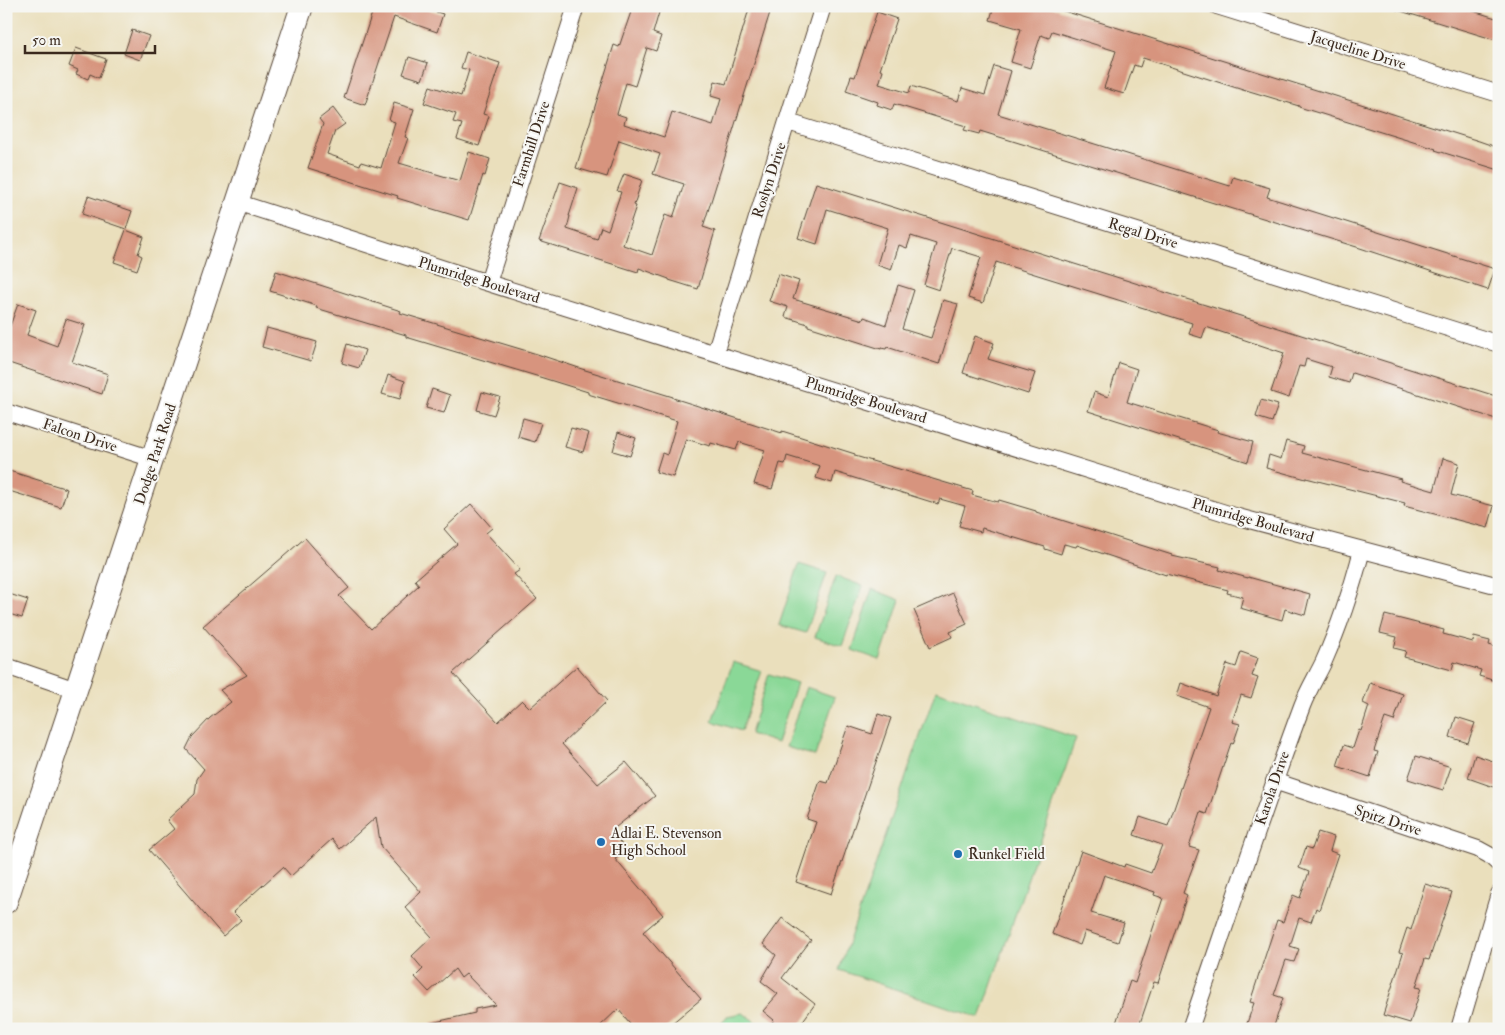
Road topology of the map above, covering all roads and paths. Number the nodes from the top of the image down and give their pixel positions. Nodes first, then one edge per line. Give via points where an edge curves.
1 (302, 6) edge
2 (576, 6) edge
3 (823, 6) edge
4 (1217, 6) edge
5 (1499, 94) edge
6 (788, 122) junction
7 (236, 202) junction
8 (488, 283) junction
9 (1499, 344) edge
10 (715, 353) junction
11 (6, 412) edge
12 (153, 460) junction
13 (1362, 550) junction
14 (1499, 586) edge
15 (6, 666) edge
16 (76, 690) junction
17 (1274, 781) junction
18 (1499, 864) edge
19 (1499, 894) edge
20 (6, 902) edge
21 (1190, 1029) edge
22 (1459, 1029) edge

1 - 7 street, Dodge Park Road
2 - 8 street, Farmhill Drive
3 - 6 street, Roslyn Drive
4 - 5 street, Jacqueline Drive
6 - 9 street, Regal Drive
6 - 10 street, Roslyn Drive
7 - 8 street, Plumridge Boulevard
7 - 12 street, Dodge Park Road
8 - 10 street, Plumridge Boulevard
10 - 13 street, Plumridge Boulevard via 1228,514
11 - 12 street, Falcon Drive
12 - 16 street, Dodge Park Road
13 - 14 street, Plumridge Boulevard
13 - 17 street, Karola Drive via 1342,619 1303,702
15 - 16 street
16 - 20 street, Dodge Park Road
17 - 18 street, Spitz Drive via 1478,850
17 - 21 street, Karola Drive
19 - 22 street

